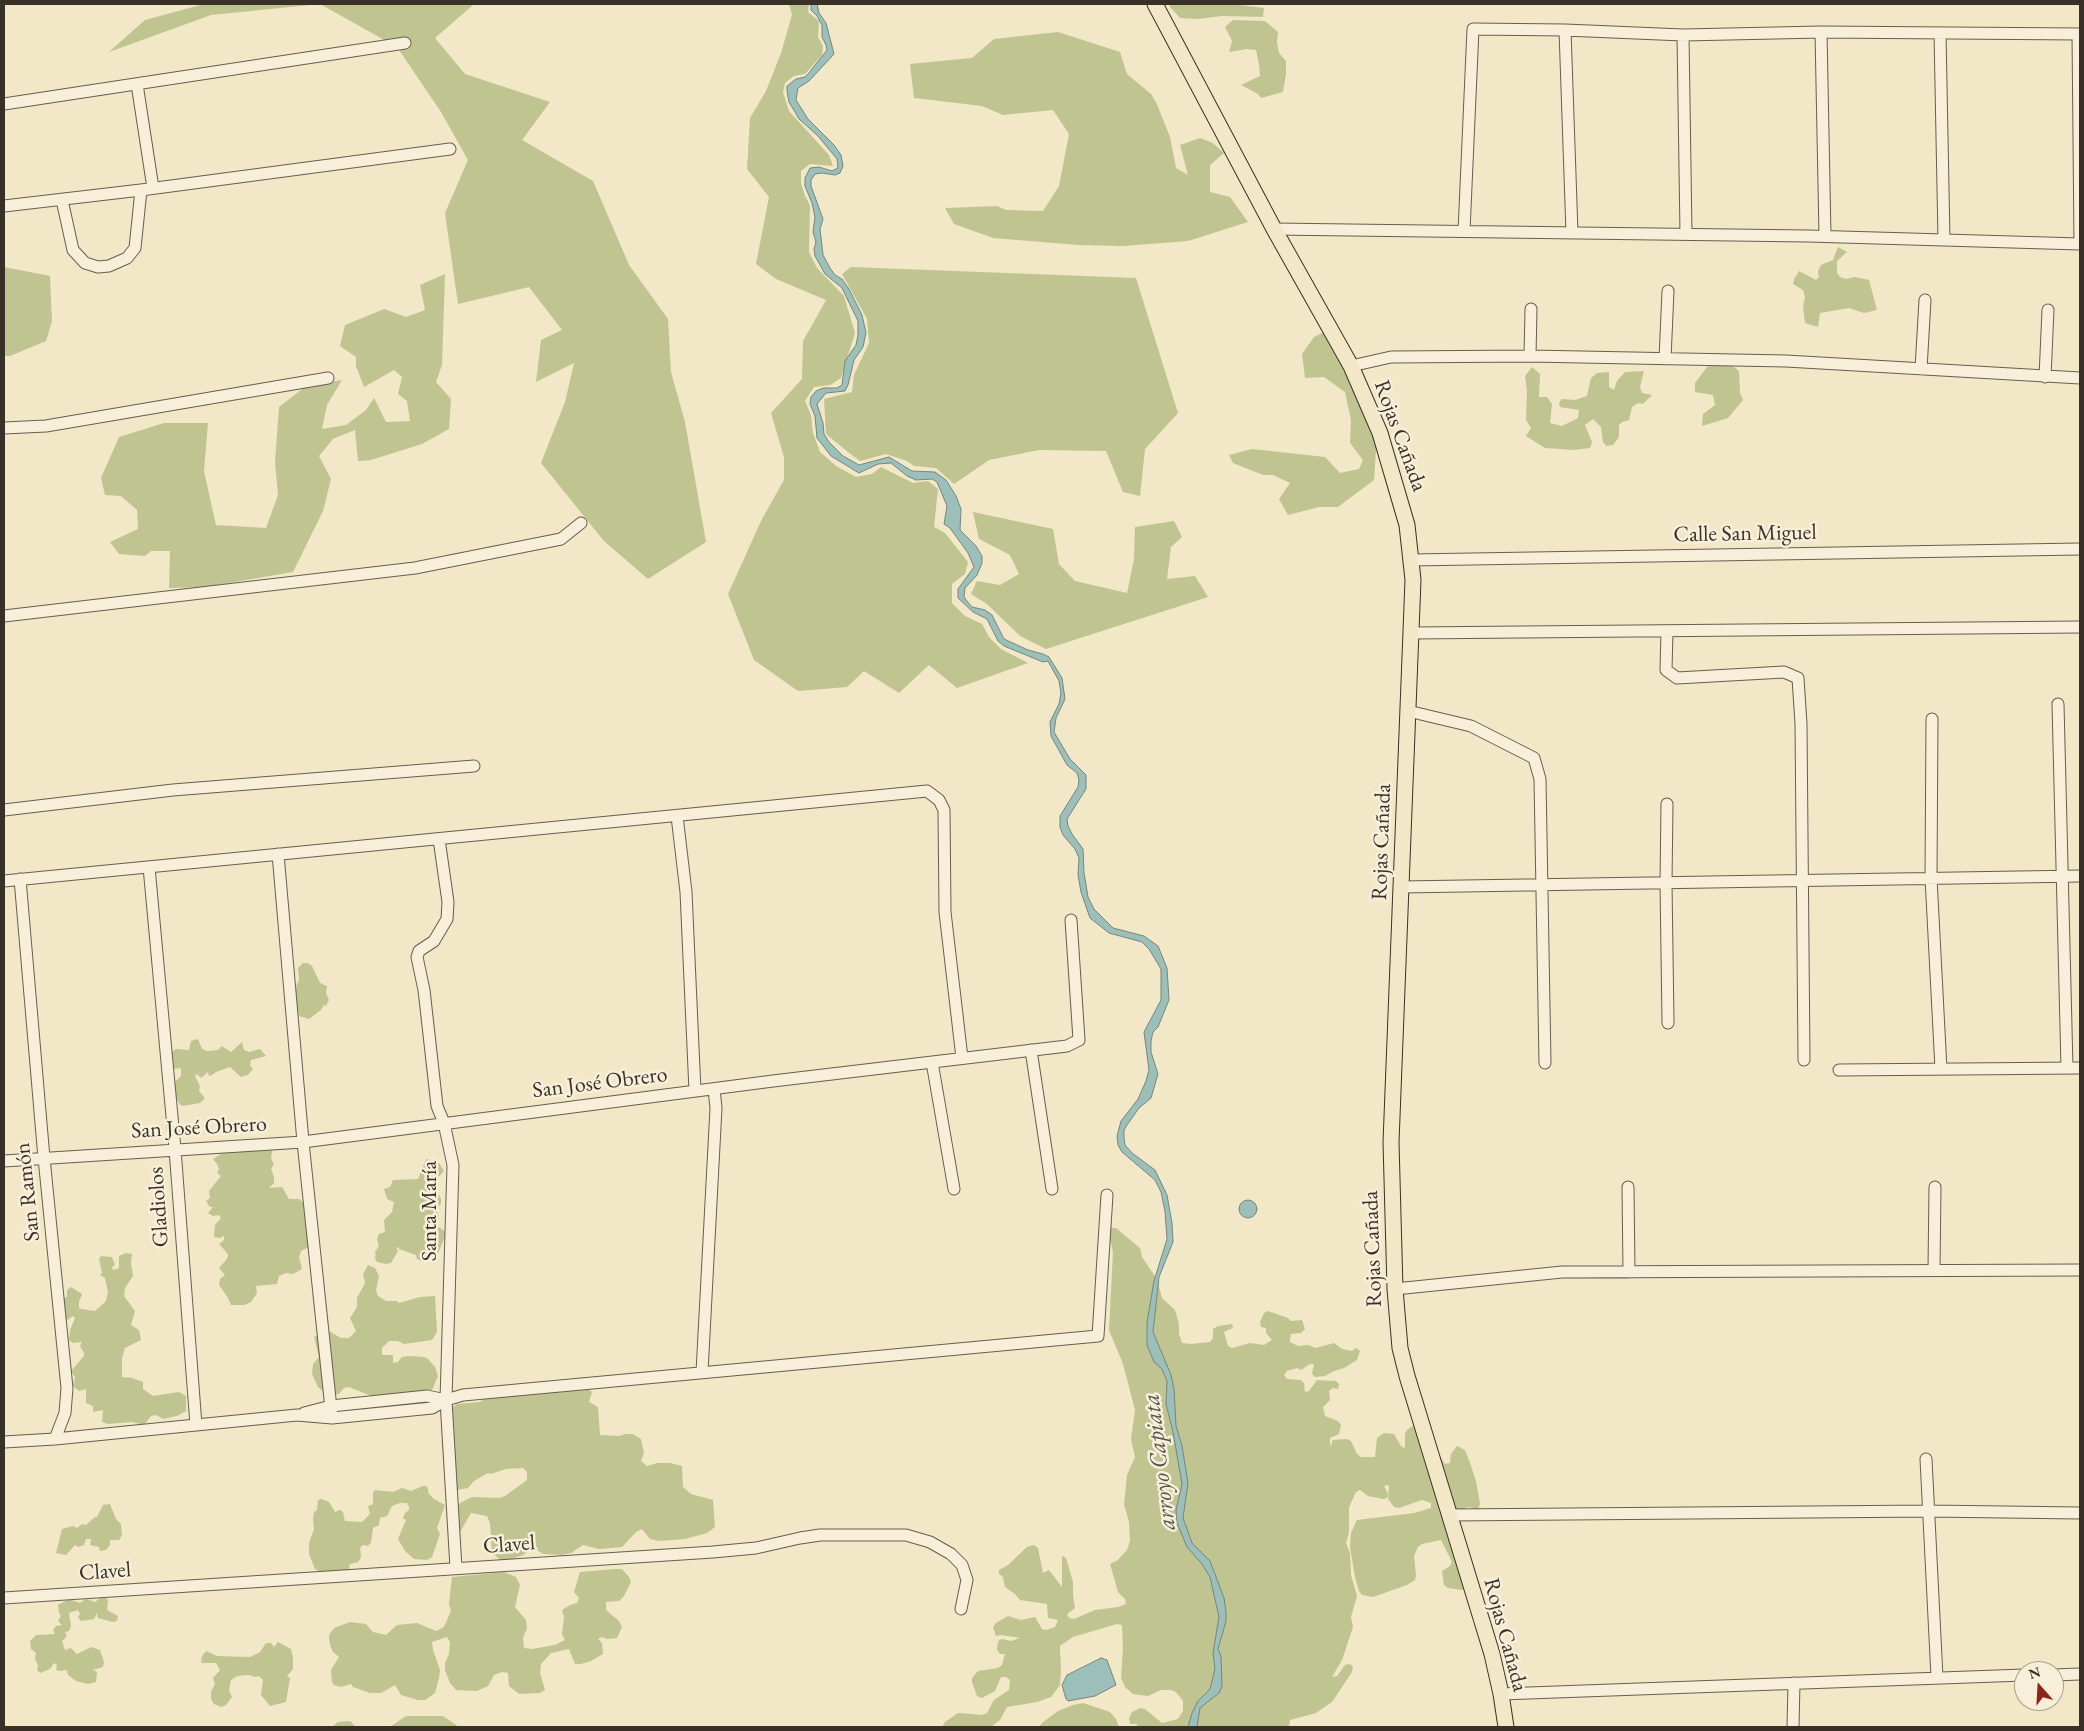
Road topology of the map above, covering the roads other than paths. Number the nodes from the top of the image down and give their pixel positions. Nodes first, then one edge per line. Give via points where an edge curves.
1 (1155, 4) edge
2 (1565, 30) junction
3 (1821, 32) junction
4 (1940, 33) junction
5 (2079, 34) edge
6 (1683, 35) junction
7 (405, 43) dead end
8 (137, 84) junction
9 (4, 104) edge
10 (2079, 113) edge
11 (450, 148) dead end
12 (153, 188) junction
13 (141, 190) junction
14 (62, 200) junction
15 (4, 206) edge
16 (1274, 229) junction
17 (1464, 231) junction
18 (1572, 233) junction
19 (1686, 234) junction
20 (1825, 236) junction
21 (1944, 240) junction
22 (2080, 244) edge
23 (1668, 291) dead end
24 (1925, 300) dead end
25 (1531, 309) dead end
26 (2048, 310) dead end
27 (1530, 356) junction
28 (1665, 359) junction
29 (1351, 366) junction
30 (1921, 369) junction
31 (2045, 377) junction
32 (328, 378) dead end
33 (2080, 378) edge
34 (4, 428) edge
35 (580, 523) dead end
36 (2080, 550) edge
37 (1411, 560) junction
38 (4, 616) edge
39 (2080, 627) edge
40 (1667, 631) junction
41 (1411, 633) junction
42 (2058, 704) dead end
43 (1408, 711) junction
44 (1932, 719) dead end
45 (474, 766) dead end
46 (1668, 804) dead end
47 (4, 810) edge
48 (677, 816) junction
49 (439, 839) junction
50 (278, 854) junction
51 (149, 867) junction
52 (2063, 876) junction
53 (2080, 876) edge
54 (1931, 878) junction
55 (20, 880) junction
56 (4, 881) edge
57 (1802, 881) junction
58 (1666, 883) junction
59 (1541, 885) junction
60 (1402, 888) junction
61 (1071, 920) dead end
62 (1668, 1023) dead end
63 (1031, 1050) junction
64 (962, 1058) junction
65 (1804, 1060) dead end
66 (932, 1062) junction
67 (1545, 1063) dead end
68 (2067, 1068) junction
69 (2080, 1068) edge
70 (1941, 1069) junction
71 (1839, 1070) dead end
72 (714, 1089) junction
73 (695, 1091) junction
74 (444, 1123) junction
75 (303, 1142) junction
76 (175, 1149) junction
77 (44, 1158) junction
78 (4, 1160) edge
79 (1628, 1187) dead end
80 (954, 1188) dead end
81 (1935, 1188) dead end
82 (1052, 1189) dead end
83 (1107, 1195) dead end
84 (1934, 1270) junction
85 (2080, 1270) edge
86 (1629, 1272) junction
87 (1395, 1289) junction
88 (702, 1372) junction
89 (446, 1400) junction
90 (330, 1406) junction
91 (296, 1415) junction
92 (332, 1418) junction
93 (196, 1425) junction
94 (55, 1439) junction
95 (4, 1442) edge
96 (1926, 1459) dead end
97 (1929, 1511) junction
98 (2080, 1513) edge
99 (1449, 1515) junction
100 (456, 1568) junction
101 (4, 1598) edge
102 (961, 1609) dead end
103 (2080, 1674) edge
104 (2064, 1675) edge
105 (2014, 1676) edge
106 (1937, 1678) junction
107 (1794, 1683) junction
108 (1501, 1694) junction
109 (1506, 1727) edge
110 (1793, 1727) edge

1 - 16 main road, Rojas Cañada
2 - 6 street
2 - 17 street via 1472,29
2 - 18 street
3 - 4 street
3 - 6 street
3 - 20 street
4 - 5 street
4 - 21 street
5 - 10 street
6 - 19 street
7 - 8 street
8 - 9 street
8 - 12 street
10 - 22 street
11 - 12 street
12 - 13 street
13 - 14 street
13 - 14 street via 136,248 127,258 109,266 85,263 73,250
14 - 15 street
16 - 17 street
16 - 29 main road, Rojas Cañada
17 - 18 street
18 - 19 street
19 - 20 street
20 - 21 street
21 - 22 street
23 - 28 street
24 - 30 street
25 - 27 street
26 - 31 street
27 - 28 street
27 - 29 street via 1391,357
28 - 30 street via 1786,361
29 - 37 main road, Rojas Cañada via 1380,433 1394,476 1407,525
30 - 31 street
31 - 33 street
32 - 34 street via 46,426
35 - 38 street via 561,539 415,568
36 - 37 street, Calle San Miguel
37 - 41 main road, Rojas Cañada
39 - 40 street
40 - 41 street
40 - 57 street via 1666,670 1676,678 1784,672 1798,678
41 - 43 main road, Rojas Cañada
42 - 52 street
43 - 59 street via 1471,726 1534,758 1540,779
43 - 60 main road, Rojas Cañada
44 - 54 street
45 - 47 street via 173,790
46 - 58 street
48 - 49 street
48 - 64 street via 927,791 939,800 944,810 946,912
48 - 73 street via 686,892
49 - 50 street
49 - 74 street, Santa María via 448,902 447,920 434,941 419,951 417,957 438,1106
50 - 51 street
50 - 75 street
51 - 55 street
51 - 76 street, Gladiolos
52 - 53 street
52 - 54 street
52 - 68 street
54 - 57 street
54 - 70 street
55 - 56 street
55 - 77 street, San Ramón
57 - 58 street
57 - 65 street
58 - 59 street
58 - 62 street
59 - 60 street
59 - 67 street
60 - 87 main road, Rojas Cañada via 1390,1142
61 - 63 street, San José Obrero via 1079,1040 1067,1046
63 - 64 street, San José Obrero
63 - 82 street
64 - 66 street, San José Obrero
66 - 72 street, San José Obrero
66 - 80 street
68 - 69 street
68 - 70 street
70 - 71 street
72 - 73 street, San José Obrero
72 - 88 street via 716,1108
73 - 74 street, San José Obrero
74 - 75 street, San José Obrero
74 - 89 street, Santa María via 453,1166
75 - 76 street, San José Obrero
75 - 90 street
76 - 77 street, San José Obrero
76 - 93 street, Gladiolos
77 - 78 street, San José Obrero
77 - 94 street, San Ramón via 67,1388 65,1413
79 - 86 street
81 - 84 street
83 - 88 street via 1098,1336
84 - 85 street
84 - 86 street
86 - 87 street via 1562,1272
87 - 99 main road, Rojas Cañada via 1404,1367
88 - 89 street via 464,1395
89 - 90 street via 427,1396
89 - 92 street via 432,1408
89 - 100 street, Santa María
90 - 91 street
90 - 92 street
91 - 92 street
91 - 93 street
93 - 94 street
94 - 95 street
96 - 97 street
97 - 98 street
97 - 99 street
97 - 106 street
99 - 108 main road, Rojas Cañada via 1492,1654
100 - 101 street, Clavel
100 - 102 street, Clavel via 713,1552 756,1548 820,1535 906,1535 930,1542 951,1554 962,1565 967,1580
103 - 104 street
105 - 106 street
106 - 107 street
107 - 108 street
107 - 110 street
108 - 109 main road, Rojas Cañada

